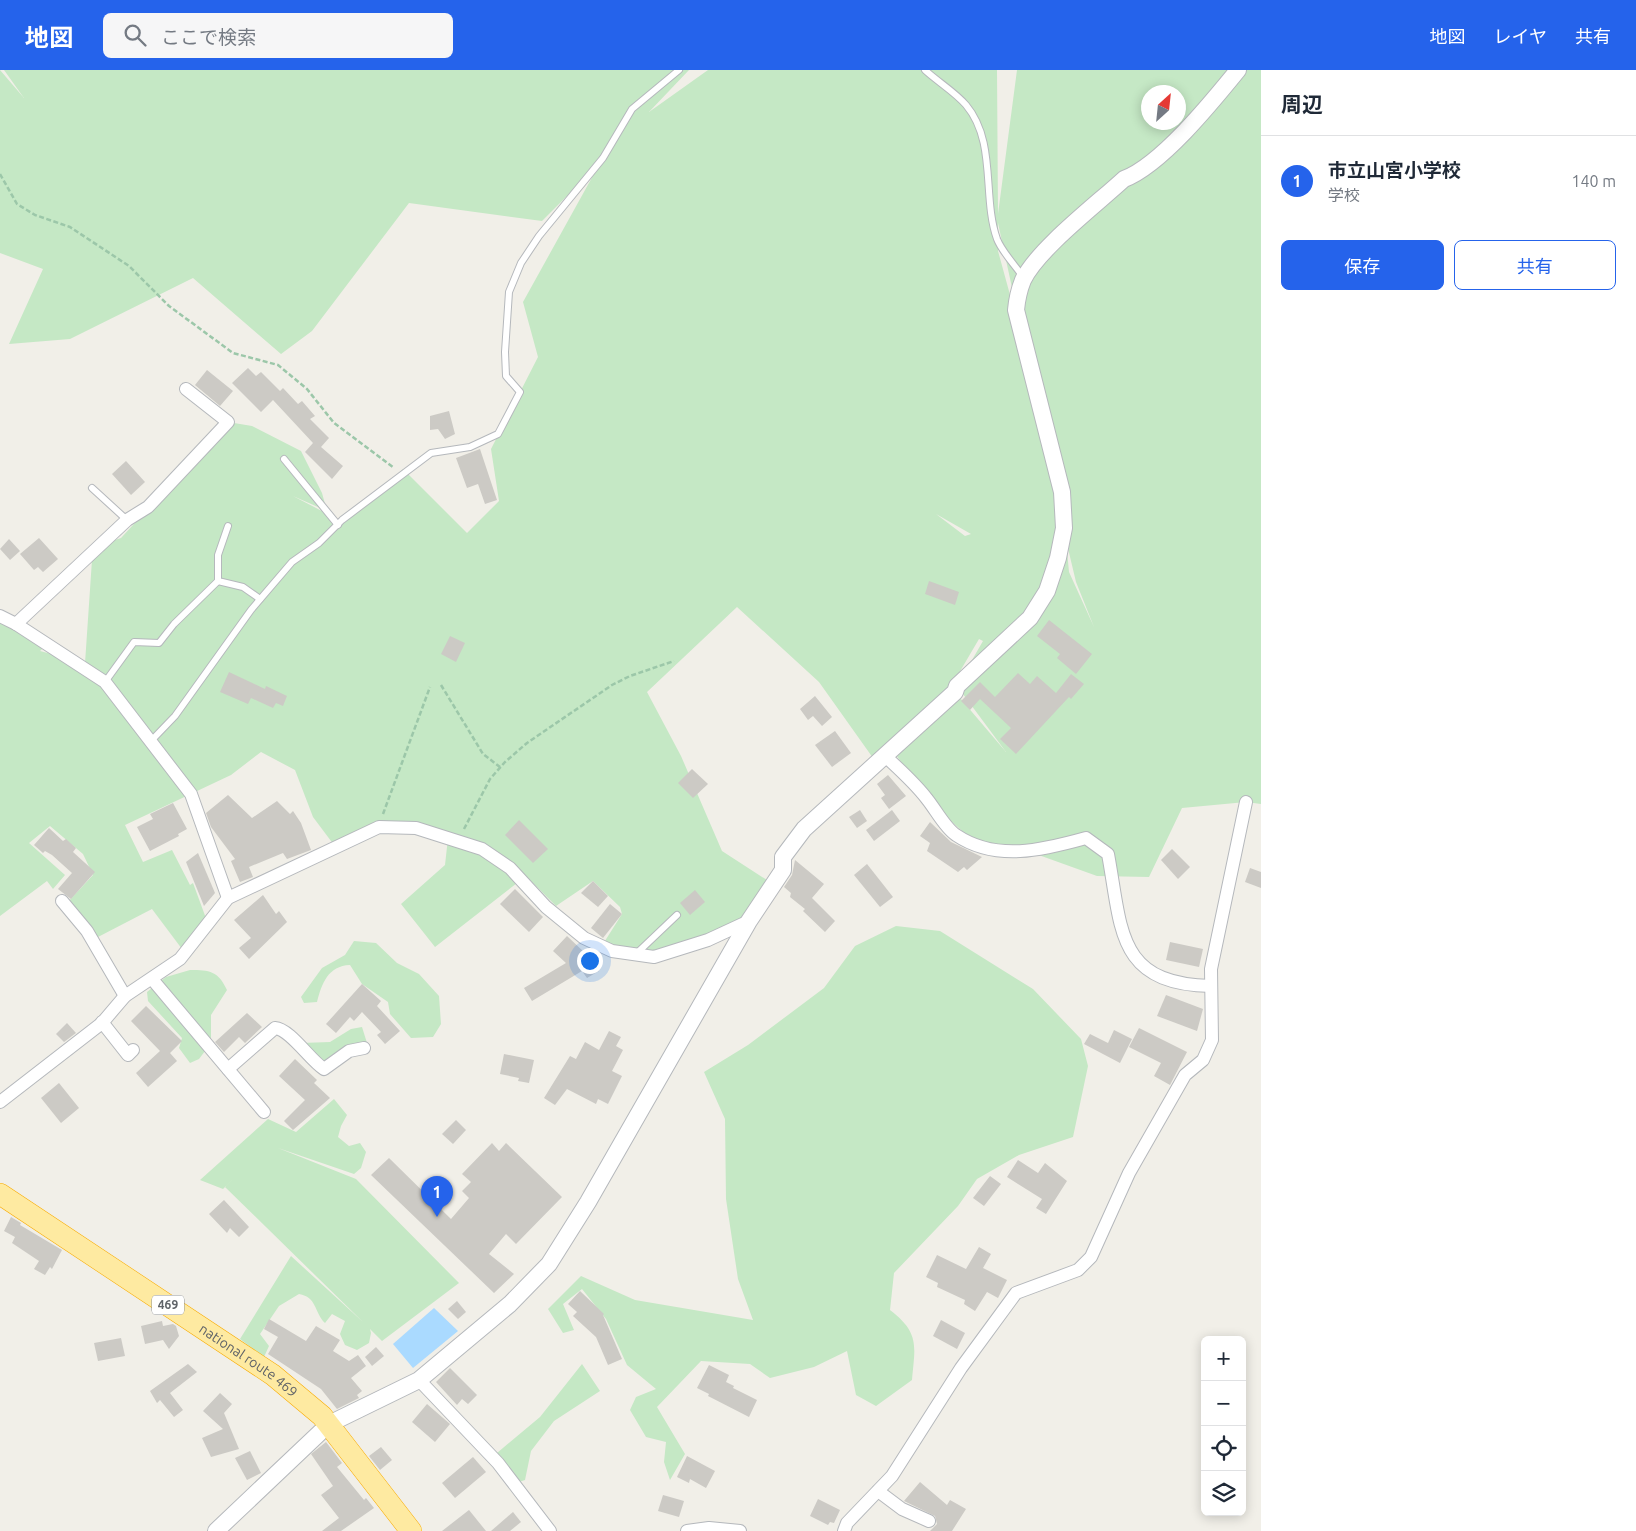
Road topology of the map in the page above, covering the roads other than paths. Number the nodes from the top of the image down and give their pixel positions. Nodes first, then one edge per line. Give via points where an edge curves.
1 (679, 70) edge
2 (926, 70) edge
3 (1238, 70) edge
4 (1024, 278) junction
5 (186, 389) dead end
6 (284, 459) dead end
7 (92, 488) dead end
8 (127, 520) junction
9 (338, 524) junction
10 (228, 526) dead end
11 (218, 580) junction
12 (260, 599) junction
13 (0, 616) edge
14 (16, 624) junction
15 (105, 682) junction
16 (151, 741) junction
17 (884, 755) junction
18 (1246, 802) dead end
19 (228, 898) junction
20 (62, 901) dead end
21 (677, 915) dead end
22 (749, 922) junction
23 (636, 954) junction
24 (152, 979) junction
25 (1211, 986) junction
26 (125, 996) junction
27 (102, 1022) junction
28 (364, 1048) dead end
29 (133, 1050) dead end
30 (228, 1069) junction
31 (0, 1102) edge
32 (264, 1112) dead end
33 (0, 1194) edge
34 (420, 1380) junction
35 (329, 1424) junction
36 (878, 1491) junction
37 (929, 1521) dead end
38 (216, 1531) edge
39 (411, 1531) edge
40 (551, 1531) edge
41 (687, 1531) edge
42 (740, 1531) edge
43 (844, 1531) edge

1 - 9 lane via 632,109 603,158 521,263 508,292 505,352 506,376 520,392 498,434 470,447 431,453
2 - 4 lane via 966,105 978,125 998,240
3 - 4 street via 1202,115 1138,174 1124,179 1058,239 1038,258
4 - 17 street via 1016,310 1062,492 1064,528 1058,558 1047,591 1030,618 957,686 955,692
5 - 8 street via 228,422 148,507
6 - 9 lane
7 - 8 lane
8 - 14 street
9 - 12 lane via 319,543 292,562
10 - 11 lane via 218,555
11 - 12 lane via 243,587
11 - 15 lane via 159,643 134,642
12 - 16 lane via 175,716
13 - 14 street
14 - 15 street
15 - 16 street
16 - 19 street via 191,794
17 - 22 street via 804,829 783,857 782,870
17 - 25 street via 926,797 954,834 979,846 1005,852 1050,848 1086,838 1108,854 1125,944 1138,962 1160,979 1186,986
18 - 25 street via 1211,969
19 - 23 street via 379,827 416,828 482,849 510,868 546,907 584,938 612,951
19 - 24 street via 180,959
20 - 26 street via 87,931
21 - 23 lane
22 - 23 street via 708,940 654,956
22 - 34 street via 549,1264 510,1304
24 - 26 street
24 - 30 street
25 - 36 street via 1212,1040 1203,1060 1185,1075 1134,1165 1091,1257 1078,1270 1016,1293 961,1368 892,1476
26 - 27 street
27 - 29 street via 128,1055
27 - 31 street
28 - 30 street via 349,1051 324,1070 292,1038 280,1028 275,1028
30 - 32 street
33 - 35 highway, national route 469 / 469 via 273,1375 307,1401
34 - 35 street
34 - 40 street via 498,1463
35 - 38 street
35 - 39 highway, national route 469 / 469
36 - 37 street via 902,1509
36 - 43 street via 847,1523
41 - 42 street via 709,1528

